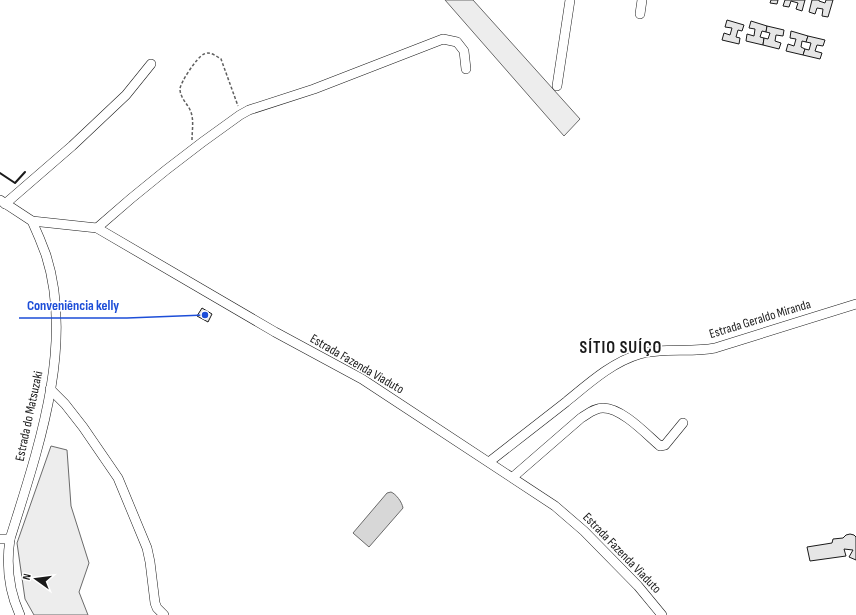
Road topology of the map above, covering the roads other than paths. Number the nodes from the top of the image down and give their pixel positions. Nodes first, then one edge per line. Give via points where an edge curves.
1 (570, 0) edge
2 (642, 0) edge
3 (640, 14) dead end
4 (151, 64) dead end
5 (466, 69) dead end
6 (557, 86) dead end
7 (2, 202) edge
8 (32, 221) junction
9 (97, 228) junction
10 (856, 304) edge
11 (50, 388) junction
12 (683, 423) dead end
13 (489, 462) junction
14 (513, 477) junction
15 (0, 539) edge
16 (10, 540) junction
17 (20, 615) edge
18 (164, 615) edge
19 (662, 615) edge

1 - 6 street
2 - 3 street
4 - 7 street via 126,95 72,146
5 - 9 street via 464,51 457,42 443,39 314,89 249,110 162,172
7 - 8 street, Estrada Fazenda Viaduto
8 - 9 street, Estrada Fazenda Viaduto
8 - 11 street, Estrada do Matsuzaki via 46,256 55,308 56,341
9 - 13 street, Estrada Fazenda Viaduto via 275,332 362,379
10 - 13 street, Estrada Geraldo Miranda via 716,348 658,351 626,359 605,372
11 - 16 street, Estrada do Matsuzaki via 34,458
11 - 18 street via 83,426 118,478 147,548 155,603
12 - 14 street via 669,442 660,446 613,410 592,410
13 - 14 street, Estrada Fazenda Viaduto
14 - 19 street, Estrada Fazenda Viaduto via 555,506 584,531 638,586
15 - 16 street
16 - 17 street, Estrada do Matsuzaki via 10,583

